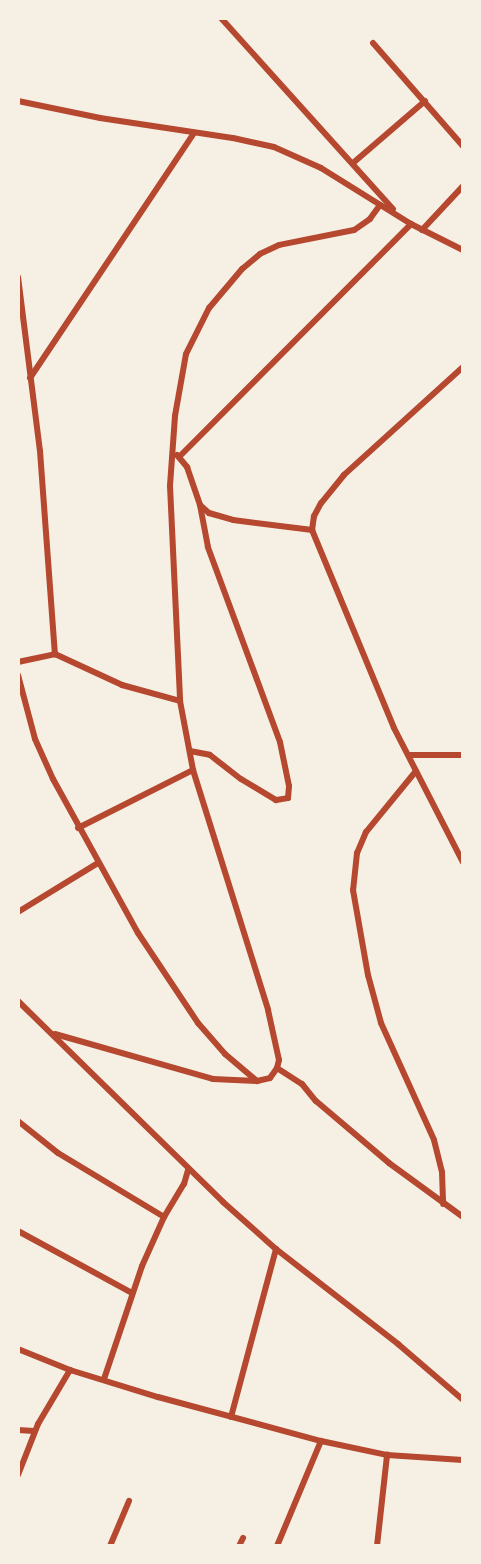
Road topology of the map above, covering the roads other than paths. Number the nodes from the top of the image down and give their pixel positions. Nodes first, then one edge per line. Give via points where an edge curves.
1 (221, 18) edge
2 (374, 43) dead end
3 (18, 101) edge
4 (425, 101) junction
5 (194, 133) junction
6 (463, 146) edge
7 (353, 163) junction
8 (463, 186) edge
9 (380, 205) junction
10 (397, 214) junction
11 (411, 224) junction
12 (422, 230) junction
13 (463, 250) edge
14 (18, 277) edge
15 (463, 367) edge
16 (30, 378) junction
17 (171, 448) junction
18 (179, 457) junction
19 (200, 505) junction
20 (312, 530) junction
21 (55, 654) junction
22 (18, 662) edge
23 (18, 675) edge
24 (180, 701) junction
25 (190, 751) junction
26 (463, 754) edge
27 (409, 755) junction
28 (193, 770) junction
29 (416, 771) junction
30 (78, 828) junction
31 (463, 862) edge
32 (98, 863) junction
33 (18, 912) edge
34 (18, 1001) edge
35 (54, 1034) junction
36 (277, 1068) junction
37 (257, 1081) junction
38 (18, 1121) edge
39 (188, 1170) junction
40 (443, 1204) junction
41 (164, 1217) junction
42 (463, 1217) edge
43 (18, 1231) edge
44 (276, 1249) junction
45 (132, 1293) junction
46 (18, 1349) edge
47 (70, 1370) junction
48 (104, 1379) junction
49 (463, 1400) edge
50 (231, 1417) junction
51 (18, 1430) edge
52 (34, 1431) junction
53 (321, 1441) junction
54 (387, 1455) junction
55 (463, 1460) edge
56 (18, 1475) edge
57 (129, 1501) dead end
58 (243, 1538) dead end
59 (110, 1546) edge
60 (239, 1546) edge
61 (277, 1546) edge
62 (377, 1546) edge

1 - 7 street
2 - 4 street
3 - 5 street
4 - 6 street
4 - 7 street
5 - 9 street via 233,138 300,156
5 - 16 street
7 - 10 street
8 - 12 street
9 - 10 street
9 - 17 street via 370,219 354,230 279,245 260,254 227,286 209,308 186,354
10 - 11 street
11 - 12 street
11 - 18 street
12 - 13 street
14 - 16 street
15 - 20 street via 344,475 321,503
16 - 21 street via 40,451
17 - 18 street
17 - 24 street via 170,533
18 - 19 street via 192,477
19 - 20 street via 220,518
19 - 25 street via 208,547 280,742 288,798 276,800 210,755
20 - 27 street via 394,728
21 - 22 street
21 - 24 street via 122,685
23 - 30 street via 35,739
24 - 25 street
25 - 28 street
26 - 27 street
27 - 29 street
28 - 30 street
28 - 36 street via 268,1010 279,1060
29 - 31 street
29 - 40 street via 366,832 357,853 353,891 362,948 381,1023 434,1140 442,1172
30 - 32 street
32 - 33 street
32 - 37 street via 138,933 198,1023 225,1054
34 - 35 street
35 - 37 street via 191,1074 232,1082
35 - 39 street
36 - 37 street via 270,1078
36 - 40 street via 302,1084 316,1101
38 - 41 street via 58,1153
39 - 41 street
39 - 44 street
40 - 42 street
41 - 45 street
43 - 45 street
44 - 49 street
44 - 50 street
45 - 48 street
46 - 47 street
47 - 48 street
47 - 52 street
48 - 50 street
50 - 53 street
51 - 52 street
52 - 56 street
53 - 54 street
53 - 61 street
54 - 55 street
54 - 62 street
57 - 59 street
58 - 60 street

